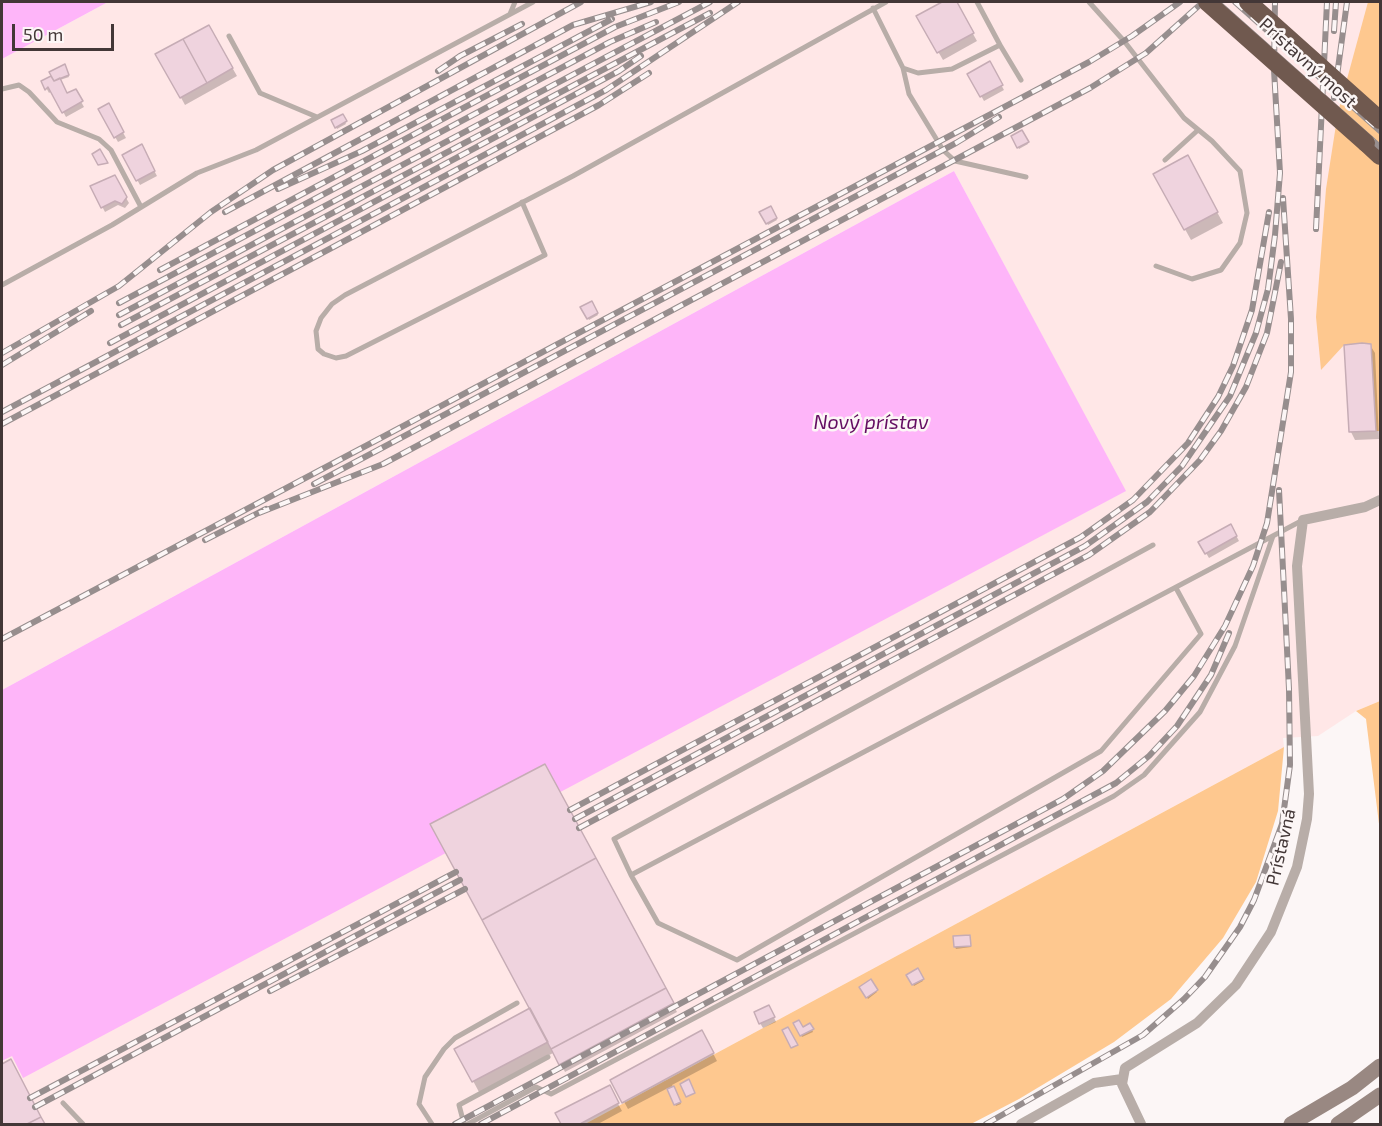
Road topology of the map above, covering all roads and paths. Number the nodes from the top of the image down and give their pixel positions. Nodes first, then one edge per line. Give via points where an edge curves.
1 (515, 2) edge
2 (533, 2) edge
3 (886, 2) edge
4 (977, 2) edge
5 (1089, 2) edge
6 (1207, 2) edge
7 (1248, 2) edge
8 (873, 8) junction
9 (510, 14) junction
10 (229, 36) dead end
11 (1000, 45) junction
12 (903, 68) junction
13 (1021, 80) dead end
14 (2, 89) edge
15 (317, 117) junction
16 (1380, 120) edge
17 (1198, 130) junction
18 (1380, 156) edge
19 (1165, 160) dead end
20 (1026, 177) dead end
21 (522, 202) junction
22 (141, 207) junction
23 (1156, 266) dead end
24 (2, 285) edge
25 (1380, 500) edge
26 (1303, 520) junction
27 (1273, 536) junction
28 (1153, 545) dead end
29 (1176, 588) junction
30 (631, 875) junction
31 (517, 1003) dead end
32 (548, 1057) dead end
33 (1380, 1066) edge
34 (1122, 1079) junction
35 (1380, 1095) edge
36 (63, 1103) dead end
37 (83, 1125) edge
38 (432, 1125) edge
39 (466, 1125) edge
40 (1021, 1125) edge
41 (1141, 1125) edge
42 (1291, 1125) edge
43 (1338, 1125) edge

1 - 9 lane
2 - 9 lane
3 - 8 lane
4 - 11 lane
5 - 17 lane
6 - 18 highway, Prístavný most, bridge
7 - 16 highway, bridge
8 - 12 lane
8 - 21 lane
9 - 15 lane
10 - 15 lane via 260,93
11 - 12 lane via 952,69 918,73
11 - 13 lane
12 - 20 lane via 909,94 943,150 955,160
14 - 22 lane via 19,85 57,122 99,139 111,150
15 - 22 lane via 256,150 196,174
17 - 19 lane
17 - 23 lane via 1240,171 1247,213 1240,243 1221,270 1192,279
21 - 21 lane via 545,255 346,356 336,358 318,349 316,331 332,304
22 - 24 lane
25 - 26 street via 1365,507
26 - 27 lane
26 - 34 street, Prístavná via 1297,566 1309,794 1303,843 1292,884 1271,932 1236,986 1197,1023 1129,1064
27 - 29 lane
27 - 39 lane via 1235,646 1200,712 1144,774 1114,796 551,1094 536,1087
28 - 30 lane via 614,839
29 - 30 lane
29 - 30 lane via 1201,634 1101,751 737,960 658,923
31 - 38 lane via 444,1048 425,1077 419,1104
32 - 39 lane via 459,1105
33 - 42 main road
34 - 40 street via 1094,1083
34 - 41 street
35 - 43 main road
36 - 37 lane

